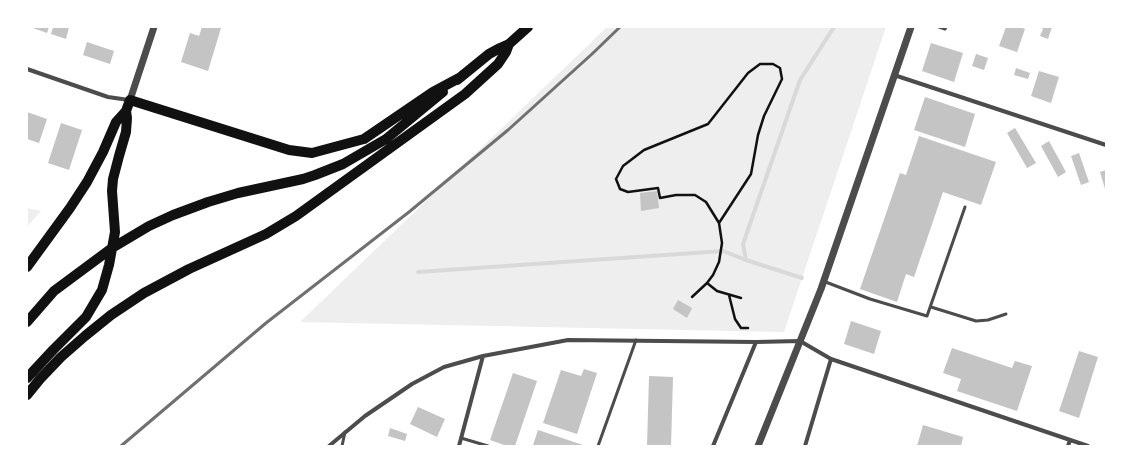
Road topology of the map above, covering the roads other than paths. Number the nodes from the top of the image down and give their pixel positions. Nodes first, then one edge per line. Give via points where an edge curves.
1 (154, 27) edge
2 (528, 27) edge
3 (911, 27) edge
4 (939, 27) edge
5 (946, 27) edge
6 (509, 44) junction
7 (27, 70) edge
8 (894, 75) junction
9 (461, 77) junction
10 (130, 100) junction
11 (126, 111) junction
12 (1106, 145) edge
13 (965, 207) dead end
14 (112, 248) junction
15 (27, 268) edge
16 (824, 281) junction
17 (931, 307) junction
18 (1006, 314) dead end
19 (27, 322) edge
20 (636, 340) junction
21 (800, 341) junction
22 (756, 342) junction
23 (483, 356) junction
24 (831, 359) junction
25 (27, 378) edge
26 (27, 395) edge
27 (345, 432) junction
28 (461, 438) junction
29 (1070, 440) junction
30 (329, 446) edge
31 (342, 446) edge
32 (459, 446) edge
33 (488, 446) edge
34 (598, 446) edge
35 (713, 446) edge
36 (758, 446) edge
37 (805, 446) edge
38 (1068, 446) edge
39 (1088, 446) edge

1 - 10 street
2 - 6 main road
3 - 8 street
4 - 5 lane
6 - 9 main road via 489,54
6 - 26 main road via 498,64 465,94 296,216 266,234 188,269 111,315 61,357
7 - 10 street via 108,97
8 - 12 street
8 - 16 street
9 - 10 main road via 433,92 364,138 312,153 289,150
9 - 14 main road via 386,139 342,164 309,177 197,205 160,221
10 - 11 main road
11 - 14 main road via 126,132 113,179
11 - 15 main road via 113,127 87,182
13 - 17 lane
14 - 19 main road via 54,291
14 - 25 main road via 102,290 91,310
16 - 17 lane via 870,299 927,316
16 - 21 street
17 - 18 lane via 976,321
20 - 22 street
20 - 23 street via 568,340
20 - 34 lane
21 - 22 street
21 - 24 street
21 - 36 street
22 - 35 street
23 - 27 street via 444,367 412,384
23 - 28 street
24 - 29 street
24 - 37 street
27 - 30 street
27 - 31 lane
28 - 32 street
28 - 33 lane
29 - 38 street
29 - 39 street

